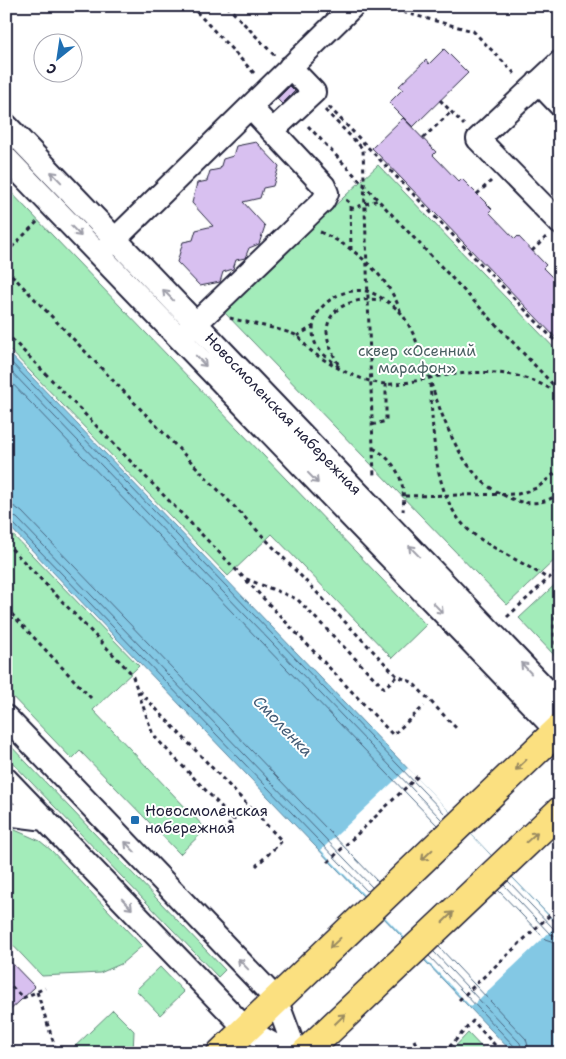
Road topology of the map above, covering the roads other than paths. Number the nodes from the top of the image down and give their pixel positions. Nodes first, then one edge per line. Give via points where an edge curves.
1 (353, 6) edge
2 (560, 62) edge
3 (285, 64) junction
4 (534, 86) junction
5 (560, 105) edge
6 (250, 107) junction
7 (6, 125) edge
8 (272, 132) junction
9 (6, 158) edge
10 (560, 223) edge
11 (115, 239) junction
12 (99, 254) junction
13 (196, 324) junction
14 (180, 339) junction
15 (560, 704) edge
16 (6, 717) edge
17 (559, 731) edge
18 (6, 779) edge
19 (560, 811) edge
20 (6, 814) edge
21 (45, 819) junction
22 (276, 1000) junction
23 (246, 1028) junction
24 (221, 1053) edge
25 (288, 1053) edge
26 (296, 1053) edge
27 (305, 1053) edge

1 - 3 street
2 - 4 street
3 - 6 street via 269,88
3 - 8 street via 313,94
4 - 5 street
4 - 10 street via 478,139
6 - 8 street
6 - 11 street
11 -> 7 street, Новосмоленская набережная
8 - 13 street via 324,186 327,193 324,201
9 -> 12 street, Новосмоленская набережная
11 - 12 street
13 -> 11 street, Новосмоленская набережная
12 - 14 street, Новосмоленская набережная
13 - 14 street
15 -> 13 street, Новосмоленская набережная
14 -> 17 street, Новосмоленская набережная
22 -> 16 street
17 -> 22 main road
18 - 21 street
27 -> 19 main road
20 - 21 street
21 -> 23 street
22 - 23 main road
22 - 26 street
23 - 24 main road
23 - 25 street

